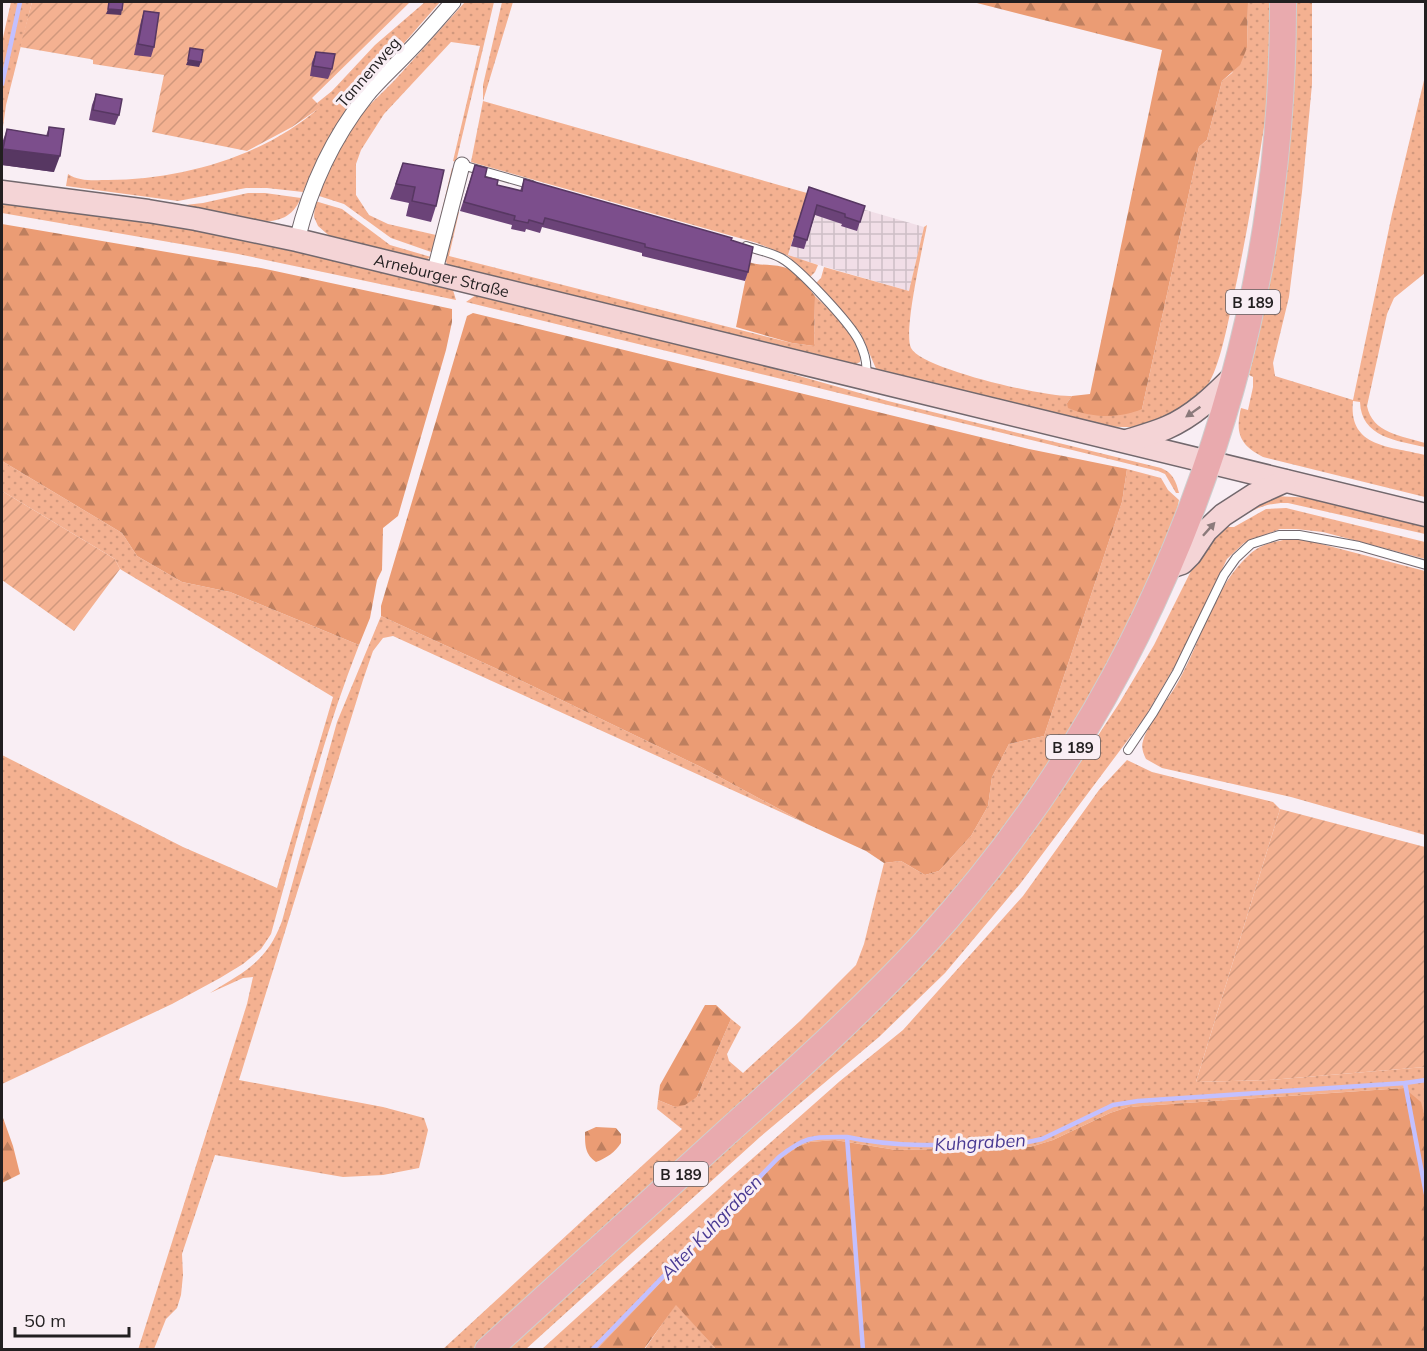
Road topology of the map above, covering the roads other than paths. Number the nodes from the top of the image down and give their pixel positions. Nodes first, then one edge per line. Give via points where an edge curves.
1 (453, 2) edge
2 (1283, 2) edge
3 (462, 165) joint
4 (542, 188) edge
5 (2, 192) edge
6 (297, 240) junction
7 (737, 244) edge
8 (435, 274) junction
9 (1236, 374) junction
10 (873, 381) junction
11 (1127, 441) junction
12 (1208, 461) junction
13 (1285, 481) junction
14 (1425, 515) edge
15 (1425, 565) edge
16 (1167, 568) junction
17 (1128, 750) dead end
18 (488, 1350) edge

1 - 6 street, Tannenweg via 367,96 336,138 319,172
2 - 9 main road, B 189 via 1281,89 1271,195
3 - 4 lane
3 - 8 street
5 - 6 main road, Arneburger Straße via 148,211
6 - 8 main road, Arneburger Straße
7 - 10 lane via 782,258 807,280 859,340
8 - 10 main road, Arneburger Straße
9 -> 11 main road via 1187,416
9 - 12 main road, B 189
10 - 11 main road, Arneburger Straße
11 - 12 main road, Arneburger Straße
12 - 13 main road, Arneburger Straße
12 - 16 main road, B 189
13 - 14 main road, Arneburger Straße
16 -> 13 main road via 1182,563 1222,515
15 - 17 lane via 1359,546 1299,535 1279,535 1251,544 1224,575 1177,672
16 - 18 main road, B 189 via 1105,694 1039,799 927,940 824,1044

